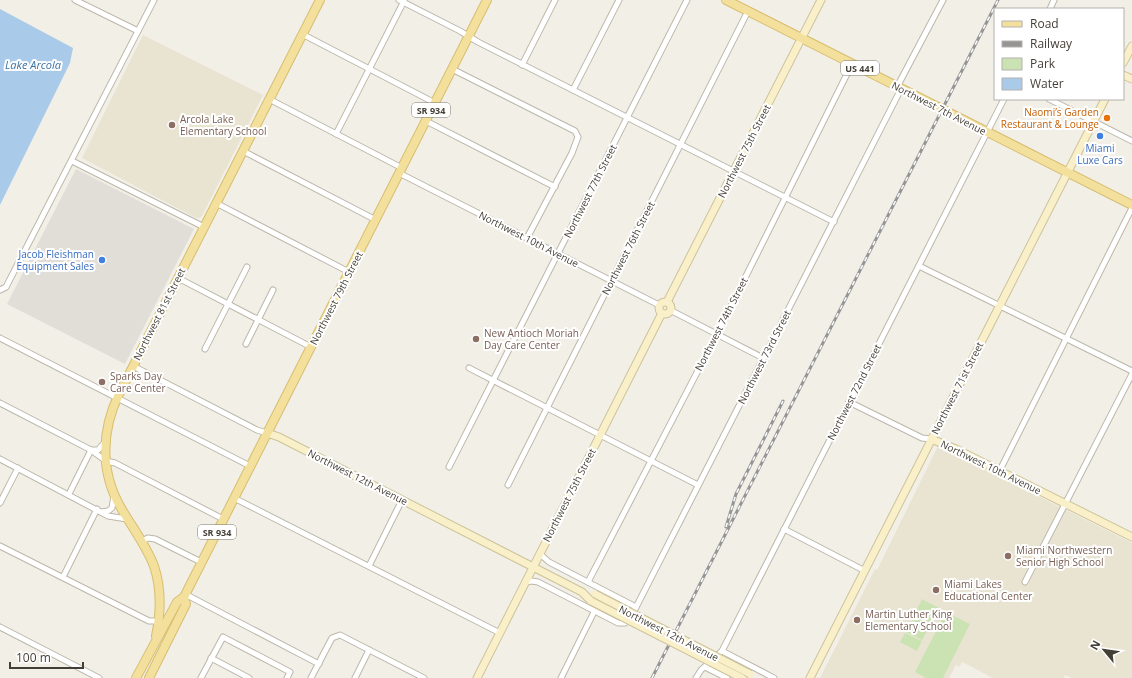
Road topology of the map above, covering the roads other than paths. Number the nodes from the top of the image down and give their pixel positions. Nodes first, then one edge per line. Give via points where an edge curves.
1 (75, 0) edge
2 (90, 0) edge
3 (154, 0) edge
4 (320, 0) edge
5 (487, 0) edge
6 (555, 0) edge
7 (619, 0) edge
8 (687, 0) edge
9 (726, 0) edge
10 (821, 0) edge
11 (943, 0) edge
12 (403, 1) edge
13 (87, 6) junction
14 (748, 11) junction
15 (138, 31) junction
16 (302, 34) junction
17 (469, 37) junction
18 (801, 38) junction
19 (1132, 46) edge
20 (1124, 61) edge
21 (852, 64) junction
22 (522, 65) junction
23 (370, 69) junction
24 (452, 69) junction
25 (899, 88) junction
26 (573, 90) junction
27 (269, 99) junction
28 (1003, 100) edge
29 (1051, 100) edge
30 (1104, 100) edge
31 (435, 103) junction
32 (627, 118) junction
33 (426, 121) junction
34 (1093, 121) junction
35 (987, 132) junction
36 (336, 134) junction
37 (1132, 141) edge
38 (680, 145) junction
39 (243, 151) junction
40 (72, 160) junction
41 (401, 170) junction
42 (733, 172) junction
43 (1066, 172) junction
44 (555, 187) junction
45 (785, 198) junction
46 (216, 203) junction
47 (1132, 207) edge
48 (376, 220) junction
49 (834, 222) junction
50 (204, 227) junction
51 (527, 238) junction
52 (558, 254) junction
53 (919, 266) junction
54 (247, 267) dead end
55 (349, 272) junction
56 (178, 278) junction
57 (611, 281) junction
58 (1, 290) edge
59 (273, 290) dead end
60 (667, 302) junction
61 (227, 305) junction
62 (659, 305) junction
63 (1000, 305) junction
64 (670, 310) junction
65 (662, 313) junction
66 (258, 321) junction
67 (717, 334) junction
68 (0, 338) edge
69 (1067, 339) junction
70 (246, 344) dead end
71 (311, 348) junction
72 (205, 349) dead end
73 (763, 358) junction
74 (133, 366) junction
75 (469, 368) dead end
76 (1132, 371) edge
77 (1132, 374) edge
78 (493, 381) junction
79 (117, 398) junction
80 (849, 402) junction
81 (0, 403) edge
82 (547, 408) junction
83 (267, 433) junction
84 (600, 435) junction
85 (931, 439) junction
86 (105, 442) junction
87 (91, 450) junction
88 (0, 459) edge
89 (650, 460) junction
90 (106, 461) junction
91 (250, 466) junction
92 (449, 467) dead end
93 (18, 468) junction
94 (1000, 470) junction
95 (508, 485) dead end
96 (698, 485) junction
97 (69, 494) junction
98 (114, 495) junction
99 (234, 498) junction
100 (402, 500) junction
101 (0, 503) edge
102 (1065, 504) junction
103 (99, 510) junction
104 (128, 519) junction
105 (223, 519) junction
106 (784, 529) junction
107 (1132, 537) edge
108 (142, 541) junction
109 (0, 546) edge
110 (540, 554) junction
111 (201, 562) junction
112 (369, 566) junction
113 (533, 567) junction
114 (866, 570) junction
115 (63, 576) junction
116 (525, 582) junction
117 (588, 582) junction
118 (1025, 582) dead end
119 (185, 595) junction
120 (593, 597) junction
121 (636, 607) junction
122 (594, 612) junction
123 (159, 621) junction
124 (625, 623) joint
125 (0, 628) edge
126 (500, 633) junction
127 (154, 642) junction
128 (369, 650) junction
129 (722, 651) junction
130 (211, 658) junction
131 (319, 664) junction
132 (705, 667) junction
133 (753, 676) edge
134 (99, 678) edge
135 (136, 678) edge
136 (149, 678) edge
137 (201, 678) edge
138 (249, 678) edge
139 (287, 678) edge
140 (311, 678) edge
141 (355, 678) edge
142 (424, 678) edge
143 (477, 678) edge
144 (561, 678) edge
145 (696, 678) edge
146 (727, 678) edge
147 (742, 678) edge
148 (774, 678) edge
149 (810, 678) edge

1 - 13 street
2 - 13 street
3 - 15 street
4 - 16 main road, Northwest 81st Street
5 - 17 main road, Northwest 79th Street / SR 934
6 - 22 street
7 - 26 street
8 - 32 street, Northwest 77th Street
9 - 14 main road, Northwest 7th Avenue / US 441
10 - 18 street, Northwest 75th Street
11 - 25 street, Northwest 73rd Street
12 - 17 street
12 - 23 street
13 - 15 street
14 - 18 main road, Northwest 7th Avenue / US 441
14 - 38 street, Northwest 76th Street
15 - 40 street
16 - 23 street
16 - 27 main road, Northwest 81st Street
17 - 22 street
17 - 24 main road, Northwest 79th Street / SR 934
18 - 21 main road, Northwest 7th Avenue / US 441
18 - 42 street, Northwest 75th Street
19 - 20 street
21 - 25 main road, Northwest 7th Avenue / US 441
21 - 45 street, Northwest 74th Street
22 - 26 street
23 - 31 street
23 - 36 street
24 - 31 main road, Northwest 79th Street / SR 934
24 - 44 street via 575,131 578,137
25 - 35 main road, Northwest 7th Avenue / US 441
25 - 49 street, Northwest 73rd Street
26 - 32 street
27 - 36 street, Northwest 10th Avenue
27 - 39 main road, Northwest 81st Street
28 - 35 street, Northwest 72nd Street
29 - 34 street
30 - 34 street, Northwest 71st Street
31 - 33 main road, Northwest 79th Street / SR 934
32 - 38 street
32 - 52 street, Northwest 77th Street
33 - 41 main road, Northwest 79th Street / SR 934
33 - 44 street
34 - 37 street
34 - 43 street, Northwest 71st Street
35 - 43 main road, Northwest 7th Avenue / US 441
35 - 53 street, Northwest 72nd Street
36 - 41 street, Northwest 10th Avenue
38 - 42 street
38 - 57 street, Northwest 76th Street
39 - 46 main road, Northwest 81st Street
39 - 48 street
40 - 50 street
40 - 58 street via 6,287
41 - 48 main road, Northwest 79th Street / SR 934
41 - 51 street, Northwest 10th Avenue
42 - 45 street
42 - 60 street, Northwest 75th Street
43 - 47 main road, Northwest 7th Avenue / US 441
43 - 63 street, Northwest 71st Street
44 - 51 street
45 - 49 street
45 - 67 street, Northwest 74th Street
46 - 50 main road, Northwest 81st Street
46 - 55 street
47 - 69 street
48 - 55 main road, Northwest 79th Street / SR 934
49 - 73 street, Northwest 73rd Street
50 - 56 main road, Northwest 81st Street
51 - 52 street, Northwest 10th Avenue
52 - 57 street, Northwest 10th Avenue
52 - 78 street, Northwest 77th Street
53 - 63 street
53 - 80 street, Northwest 72nd Street
54 - 61 street
55 - 71 main road, Northwest 79th Street / SR 934
56 - 61 street
56 - 74 main road, Northwest 81st Street
57 - 62 street, Northwest 10th Avenue
57 - 82 street, Northwest 76th Street
59 - 66 street
60 - 62 street
60 - 64 street
61 - 66 street
61 - 72 street
62 - 65 street
63 - 69 street
63 - 85 street, Northwest 71st Street
64 - 65 street
64 - 67 street
65 - 84 street, Northwest 75th Street
66 - 70 street
66 - 71 street
67 - 73 street
67 - 89 street, Northwest 74th Street
68 - 79 street
69 - 76 street
69 - 94 street
71 - 83 main road, Northwest 79th Street / SR 934
73 - 96 street, Northwest 73rd Street
74 - 79 main road, Northwest 81st Street
74 - 83 street, Northwest 12th Avenue
75 - 78 street
77 - 102 street
78 - 82 street
78 - 92 street, Northwest 77th Street
79 - 86 main road, Northwest 81st Street via 110,415
79 - 91 street
80 - 85 street, Northwest 10th Avenue via 922,438
80 - 106 street, Northwest 72nd Street
81 - 87 street
82 - 84 street
82 - 95 street, Northwest 76th Street
83 - 91 main road, Northwest 79th Street / SR 934
83 - 100 street, Northwest 12th Avenue
84 - 89 street
84 - 110 street, Northwest 75th Street
85 - 94 street, Northwest 10th Avenue
85 - 114 street, Northwest 71st Street
86 - 87 street via 98,450
86 - 90 main road, Northwest 81st Street
87 - 90 street
87 - 97 street
88 - 93 street
89 - 96 street
89 - 117 street, Northwest 74th Street
90 - 98 main road, Northwest 81st Street
90 - 105 street via 115,463
91 - 99 main road, Northwest 79th Street / SR 934
93 - 97 street
93 - 101 street
94 - 102 street, Northwest 10th Avenue
96 - 121 street, Northwest 73rd Street
97 - 103 street
98 - 103 street via 112,508 108,511
98 - 104 main road, Northwest 81st Street
99 - 105 main road, Northwest 79th Street / SR 934
99 - 112 street
100 - 112 street
100 - 113 street, Northwest 12th Avenue
102 - 107 street, Northwest 10th Avenue
102 - 118 street
103 - 104 street via 108,516
103 - 115 street
104 - 108 main road, Northwest 81st Street
105 - 111 main road, Northwest 79th Street / SR 934
106 - 114 street
106 - 129 street, Northwest 72nd Street
108 - 111 street via 155,538
108 - 123 main road, Northwest 81st Street via 157,580 160,597
109 - 115 street
110 - 113 street, Northwest 75th Street
110 - 117 street, Northwest 12th Avenue via 548,562
111 - 119 main road, Northwest 79th Street / SR 934
112 - 126 street
113 - 116 street, Northwest 75th Street
113 - 120 street, Northwest 12th Avenue
114 - 149 street, Northwest 71st Street
115 - 123 street via 149,621
116 - 122 street, Northwest 12th Avenue via 538,582
116 - 126 street, Northwest 75th Street
117 - 121 street, Northwest 12th Avenue
119 - 127 main road, Northwest 79th Street via 176,602
119 - 131 street
119 - 136 main road, Northwest 79th Street / SR 934 via 186,604
120 - 133 street, Northwest 12th Avenue, bridge
120 - 147 street, Northwest 12th Avenue, bridge
121 - 124 street, Northwest 73rd Street
122 - 124 street, Northwest 12th Avenue via 618,623
122 - 144 street
123 - 127 main road, Northwest 81st Street
125 - 134 street
126 - 143 street, Northwest 75th Street
127 - 135 main road, Northwest 79th Street
128 - 131 street via 340,635 335,635
128 - 141 street
128 - 142 street
129 - 132 street, Northwest 72nd Street
129 - 148 street, Northwest 12th Avenue
130 - 137 street
130 - 138 street
130 - 139 street via 223,636 290,672
131 - 140 street
132 - 145 street, Northwest 72nd Street
132 - 146 street, Northwest 12th Avenue

